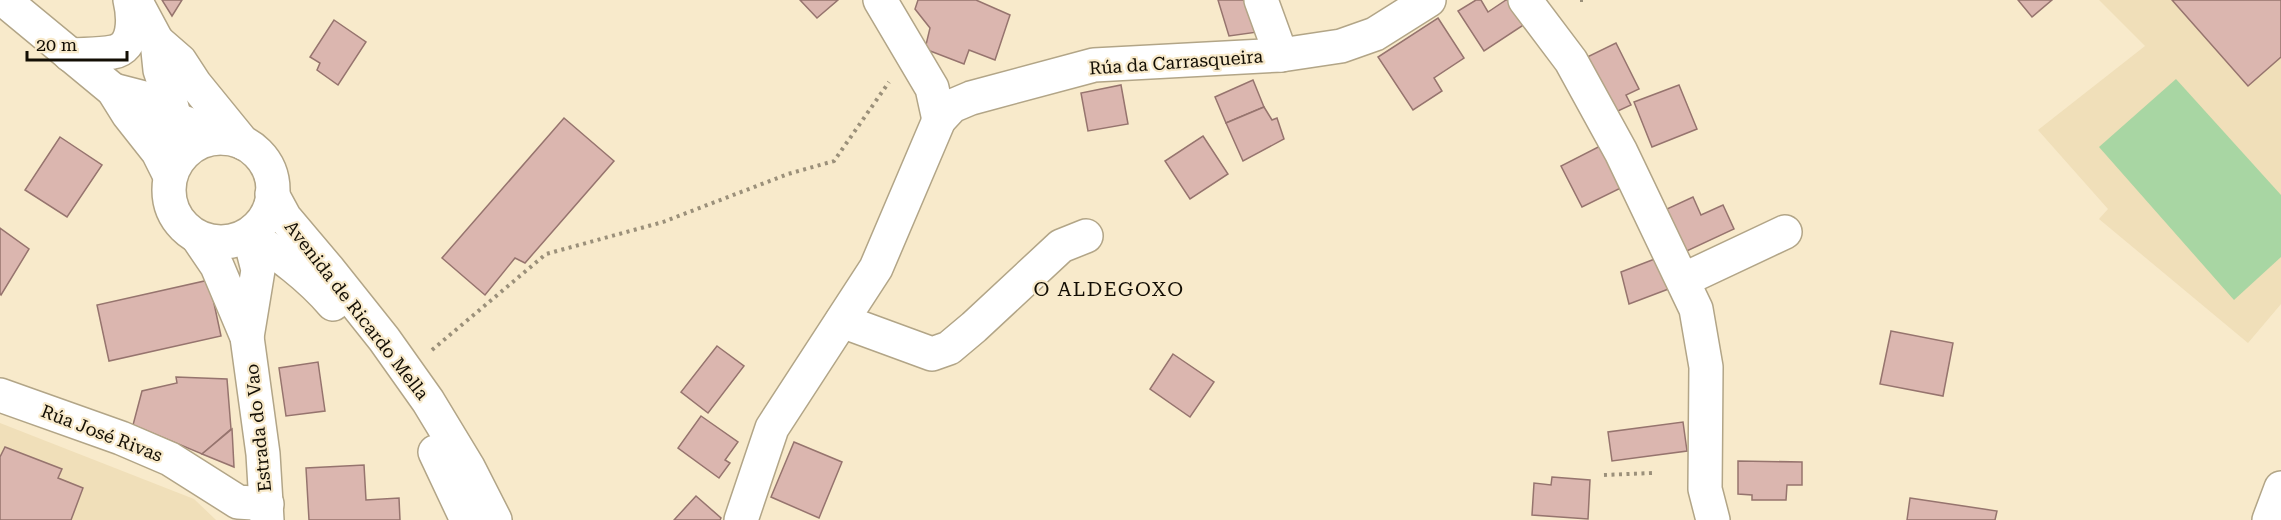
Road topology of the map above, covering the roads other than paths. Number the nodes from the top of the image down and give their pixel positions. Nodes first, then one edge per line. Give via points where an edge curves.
1 (4, 0) edge
2 (133, 0) edge
3 (880, 0) edge
4 (1261, 0) edge
5 (1429, 0) edge
6 (1525, 0) edge
7 (157, 41) junction
8 (70, 55) junction
9 (1281, 55) junction
10 (113, 90) junction
11 (175, 119) junction
12 (939, 120) junction
13 (234, 140) junction
14 (177, 164) junction
15 (272, 194) junction
16 (1785, 232) dead end
17 (249, 235) junction
18 (1086, 236) dead end
19 (198, 238) junction
20 (299, 271) junction
21 (1683, 280) junction
22 (253, 300) junction
23 (842, 321) junction
24 (248, 337) junction
25 (0, 395) edge
26 (2281, 488) edge
27 (267, 512) edge
28 (466, 512) edge
29 (495, 520) edge
30 (741, 520) edge
31 (1713, 520) edge
32 (2269, 520) edge

1 - 8 street
2 - 7 street
2 - 8 street via 132,33 116,52
3 - 12 street via 932,88
4 - 9 street
5 - 9 street, Rúa da Carrasqueira via 1375,34 1341,46
6 - 21 street via 1571,61 1621,152
7 - 11 street via 160,70
7 - 13 street via 180,61
8 - 10 street
9 - 12 street, Rúa da Carrasqueira via 1094,65 970,98 952,106
10 - 11 street via 144,98
10 - 14 street via 158,152
11 - 13 street
11 - 14 street
12 - 23 street, Rúa da Carrasqueira via 876,268
13 - 14 street via 209,139 196,144
13 - 15 street via 259,154 269,170
14 - 19 street via 168,194 172,212
15 - 17 street via 271,207
15 - 29 street, Avenida de Ricardo Mella via 285,218 384,339 428,401
16 - 21 street
17 - 19 street via 215,243
17 - 20 street, Avenida de Ricardo Mella
17 - 22 street, Estrada do Vao via 258,270
18 - 23 street via 1061,246 949,348 932,354
19 - 24 street, Estrada do Vao via 217,266
20 - 22 street via 276,276
20 - 28 street, Avenida de Ricardo Mella via 357,332 403,394
21 - 31 street via 1696,309 1707,367 1705,489
22 - 24 street, Estrada do Vao
23 - 30 street, Rúa da Carrasqueira via 772,428
24 - 27 street, Estrada do Vao
25 - 27 street, Rúa José Rivas via 170,459 237,502
26 - 32 street

